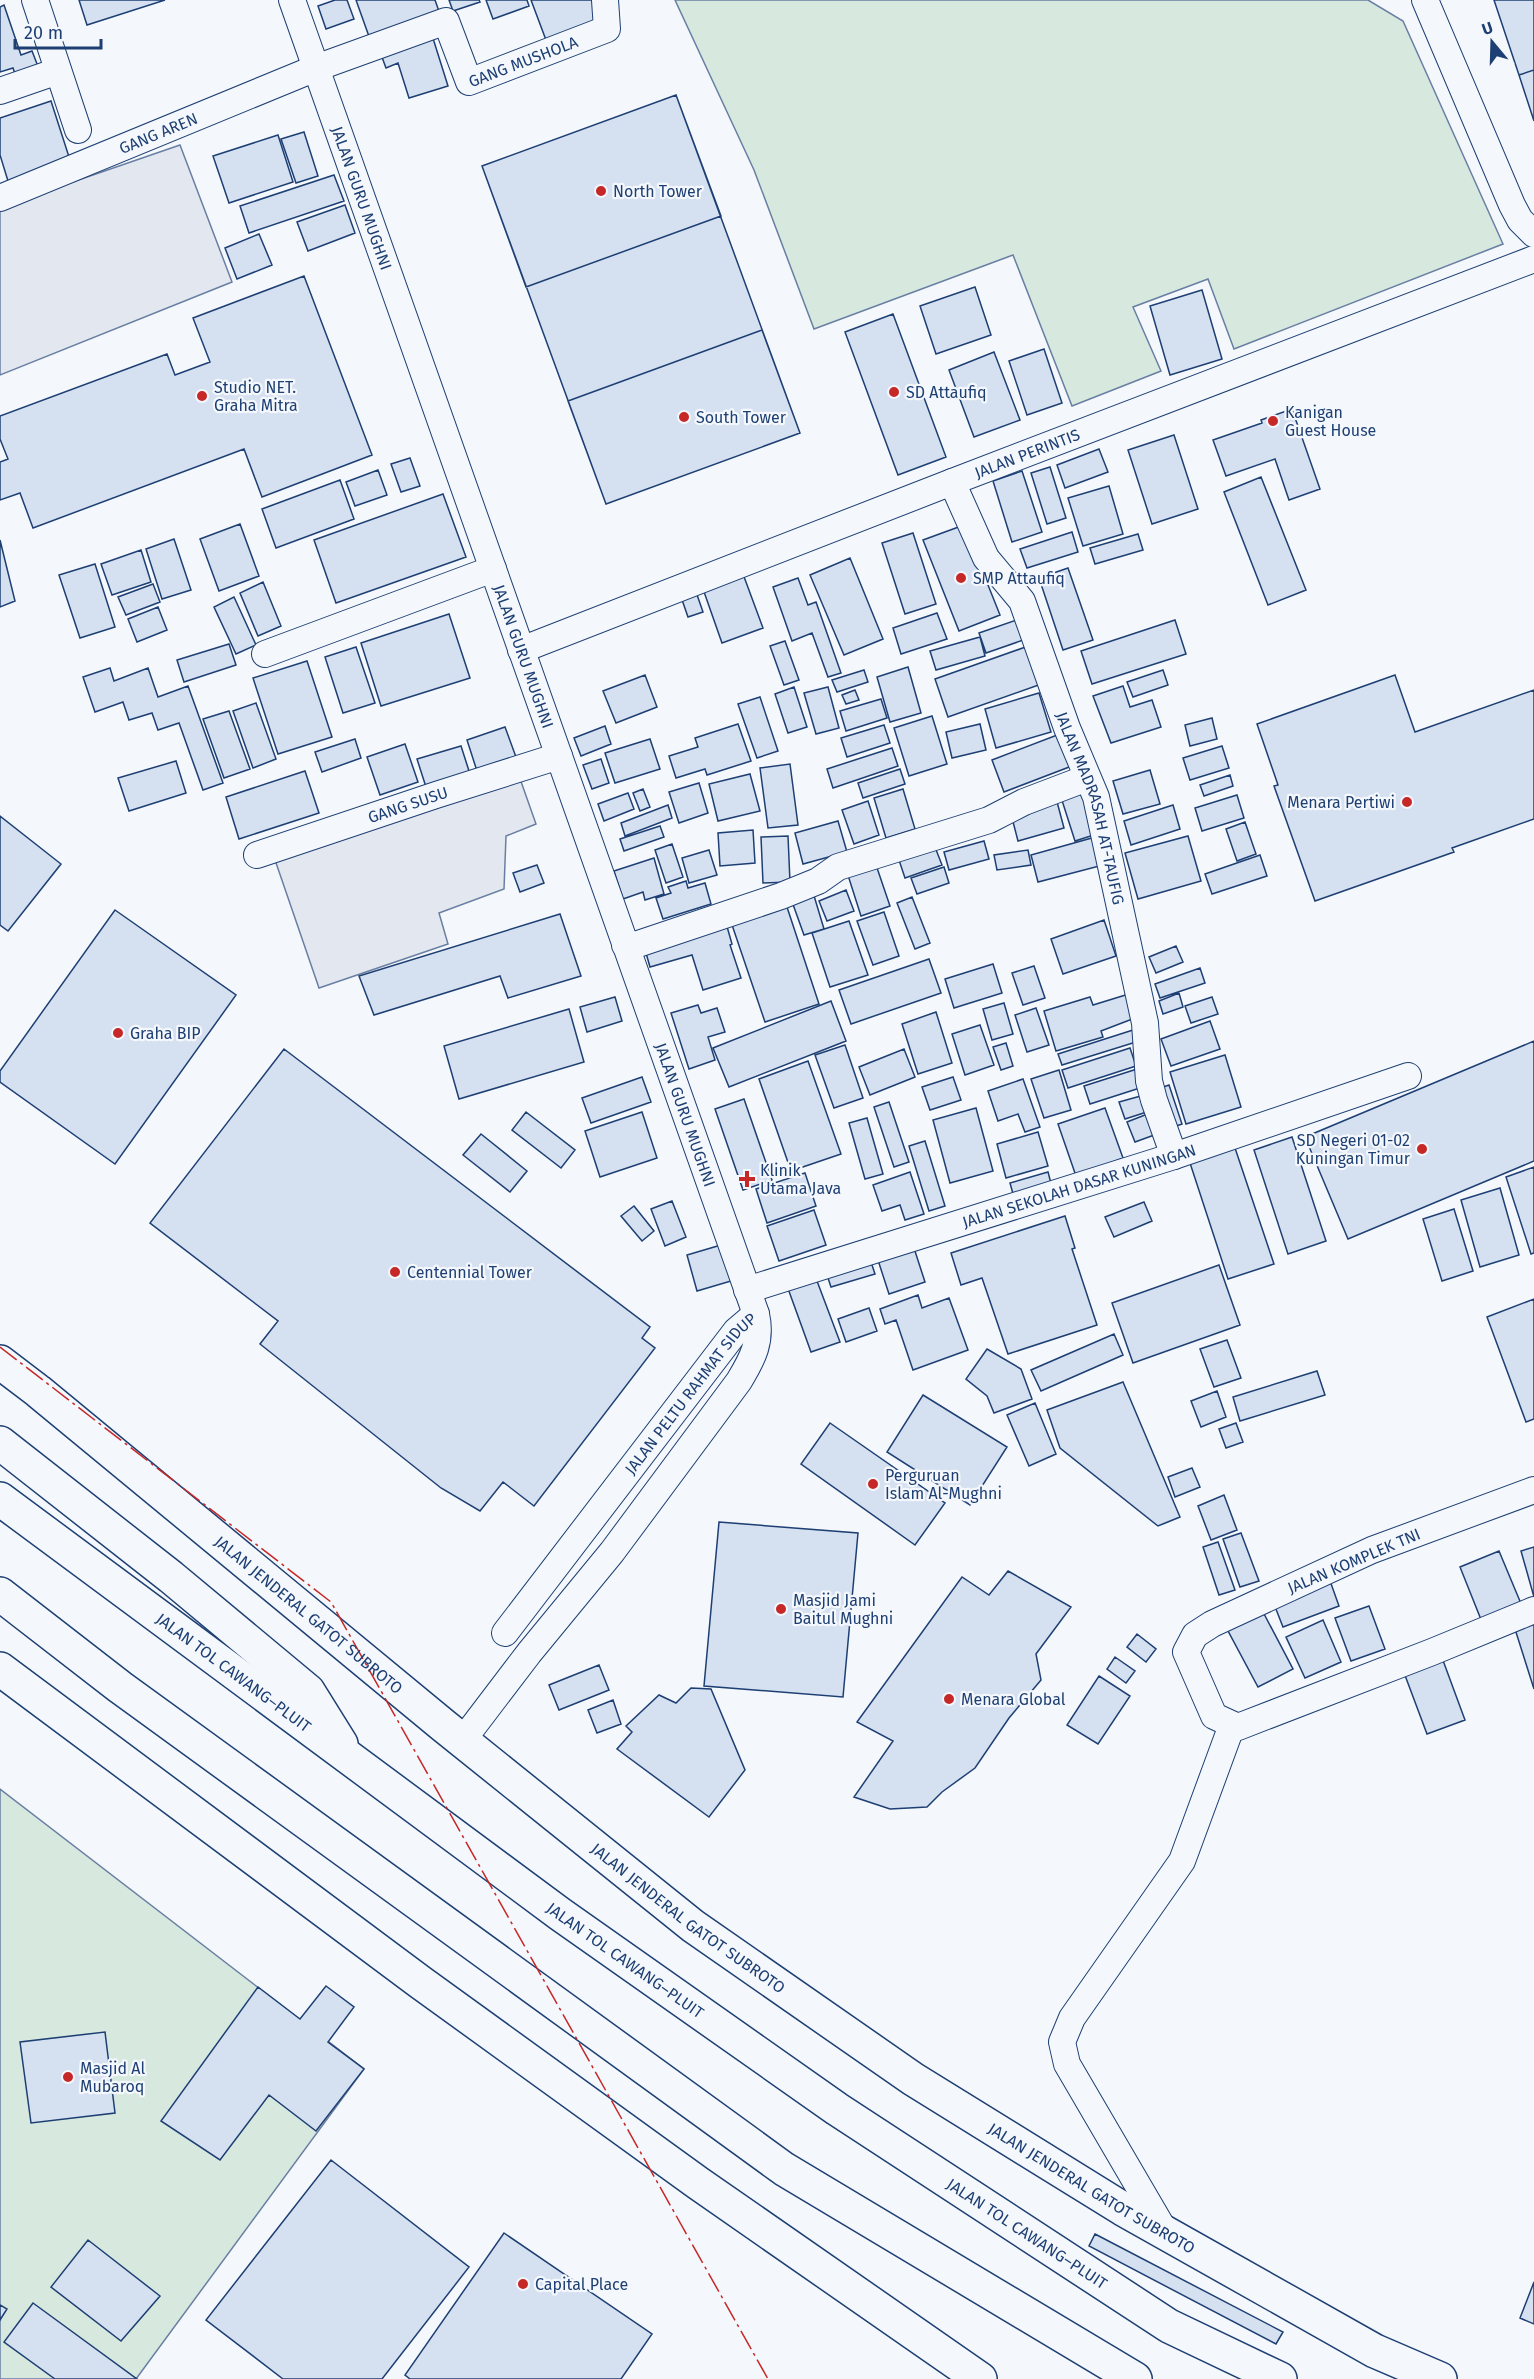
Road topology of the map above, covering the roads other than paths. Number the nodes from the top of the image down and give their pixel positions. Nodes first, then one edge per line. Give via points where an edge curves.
1 (35, 0) edge
2 (292, 0) edge
3 (604, 0) edge
4 (1425, 0) edge
5 (316, 68) junction
6 (58, 71) junction
7 (0, 91) edge
8 (78, 130) dead end
9 (0, 198) edge
10 (1534, 234) edge
11 (1534, 259) edge
12 (952, 482) junction
13 (493, 569) junction
14 (521, 650) junction
15 (265, 654) dead end
16 (559, 756) junction
17 (1087, 778) junction
18 (257, 855) dead end
19 (625, 945) junction
20 (1408, 1076) dead end
21 (1173, 1156) junction
22 (751, 1302) junction
23 (0, 1362) edge
24 (0, 1443) edge
25 (1534, 1490) edge
26 (0, 1499) edge
27 (583, 1531) junction
28 (612, 1552) junction
29 (0, 1594) edge
30 (1534, 1610) edge
31 (506, 1633) dead end
32 (0, 1669) edge
33 (1232, 1725) junction
34 (462, 1741) junction
35 (352, 1761) junction
36 (1164, 2230) junction
37 (980, 2379) edge
38 (1135, 2379) edge
39 (1280, 2379) edge
40 (1440, 2379) edge

1 - 6 street
2 - 5 street, JALAN GURU MUGHNI
3 - 5 street, GANG MUSHOLA via 606,28 469,82 446,21
4 - 10 street via 1512,206
5 - 9 street, GANG AREN
5 - 13 street, JALAN GURU MUGHNI
6 - 7 street
6 - 8 street
11 - 12 street, JALAN PERINTIS
12 - 14 street, JALAN PERINTIS
12 - 17 street, JALAN MADRASAH AT-TAUFIG via 987,558 1022,601
13 - 14 street, JALAN GURU MUGHNI
13 - 15 street
14 - 16 street, JALAN GURU MUGHNI
16 - 18 street, GANG SUSU
16 - 19 street, JALAN GURU MUGHNI
17 - 19 street via 989,820 838,867 781,896
17 - 21 street, JALAN MADRASAH AT-TAUFIG via 1096,797 1145,1023 1149,1081
19 - 22 street, JALAN GURU MUGHNI
20 - 21 street, JALAN SEKOLAH DASAR KUNINGAN
21 - 22 street, JALAN SEKOLAH DASAR KUNINGAN
22 - 27 street, JALAN PELTU RAHMAT SIDUP via 736,1331
22 - 28 street, JALAN PELTU RAHMAT SIDUP via 759,1330 755,1354 740,1381
23 - 34 highway, JALAN JENDERAL GATOT SUBROTO
24 - 35 highway via 171,1577 308,1692
25 - 33 street, JALAN KOMPLEK TNI via 1371,1550 1195,1635 1186,1652 1214,1716
26 - 35 highway, JALAN TOL CAWANG–PLUIT
27 - 28 street
27 - 31 street, JALAN PELTU RAHMAT SIDUP
28 - 34 street, JALAN PELTU RAHMAT SIDUP
29 - 38 highway via 130,1694 784,2169
30 - 33 street via 1266,1718 1238,1727
32 - 37 highway via 420,1982 698,2183
33 - 36 street via 1182,1861 1072,2018 1062,2042 1067,2064
34 - 36 highway, JALAN JENDERAL GATOT SUBROTO via 693,1926 913,2079 1113,2203
35 - 39 highway, JALAN TOL CAWANG–PLUIT via 560,1914 837,2109 1169,2326
36 - 40 highway, JALAN JENDERAL GATOT SUBROTO via 1375,2351

